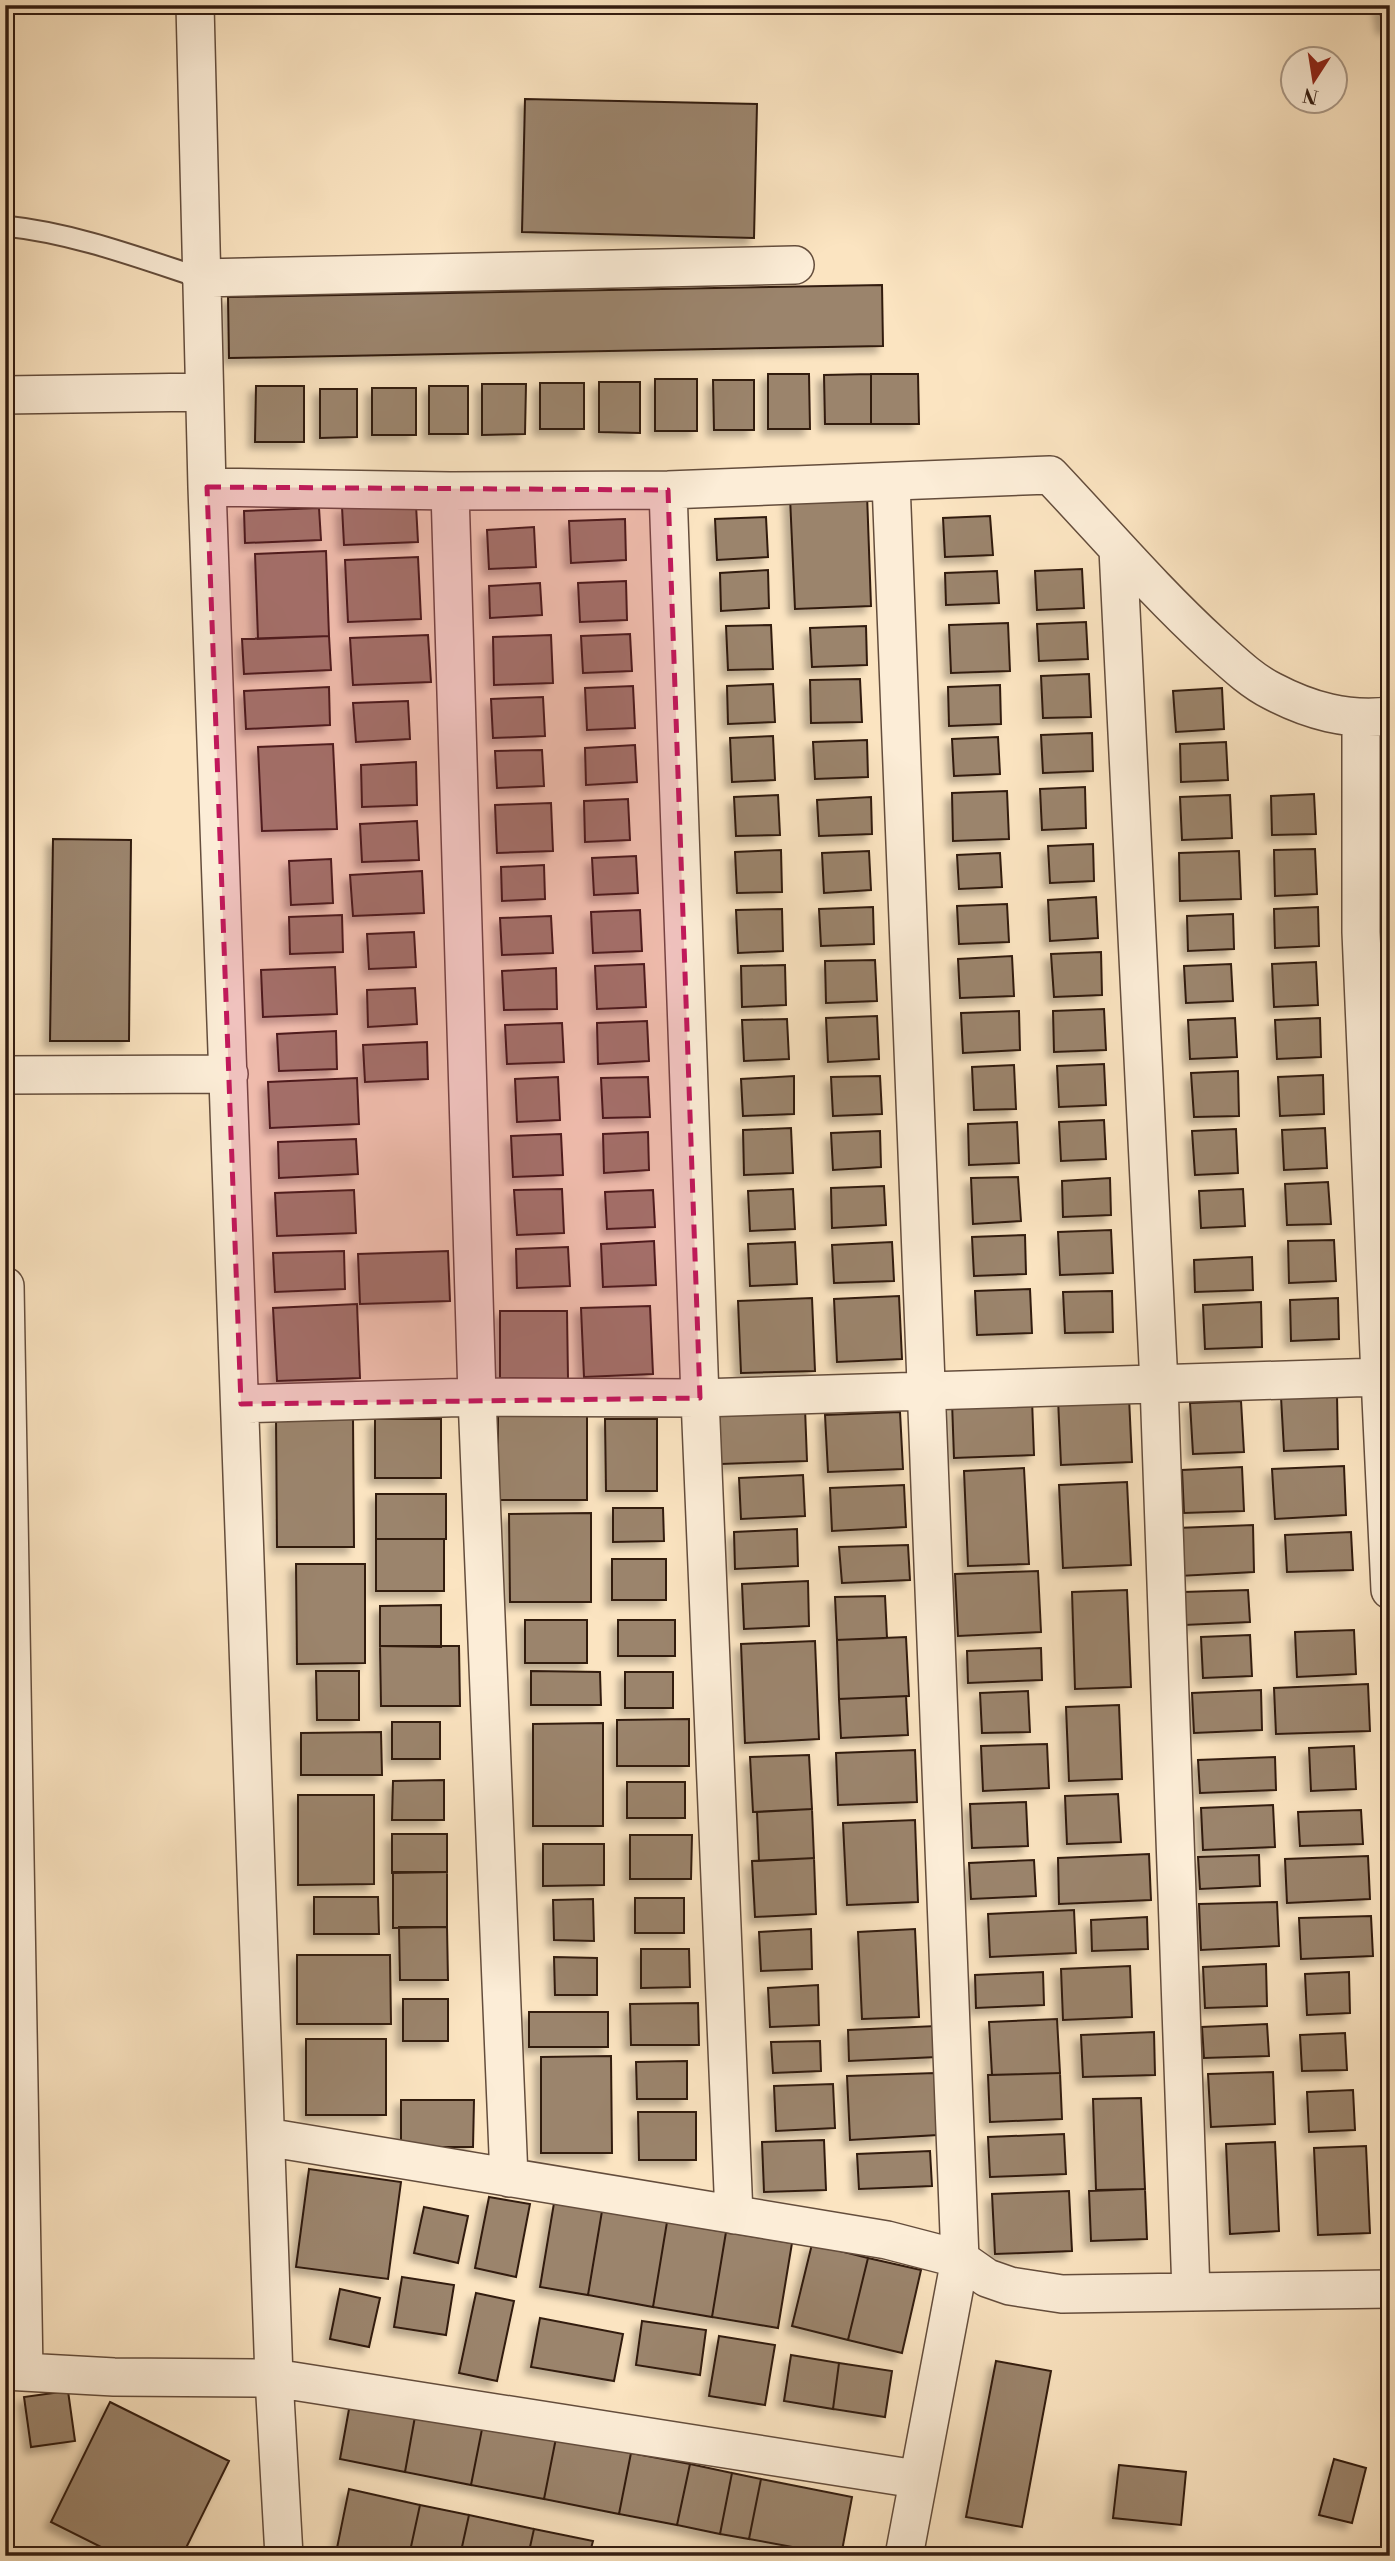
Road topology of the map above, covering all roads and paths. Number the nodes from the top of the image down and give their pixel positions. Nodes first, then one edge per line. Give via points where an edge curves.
1 (195, 5) edge
2 (5, 226) edge
3 (796, 265) dead end
4 (201, 278) junction
5 (205, 393) junction
6 (5, 395) edge
7 (891, 482) junction
8 (207, 487) junction
9 (668, 490) junction
10 (450, 491) junction
11 (1118, 549) junction
12 (1375, 718) edge
13 (1375, 931) edge
14 (229, 1074) junction
15 (5, 1075) edge
16 (1380, 1149) edge
17 (5, 1286) edge
18 (1385, 1376) edge
19 (1159, 1384) junction
20 (926, 1389) junction
21 (477, 1397) junction
22 (700, 1398) junction
23 (241, 1404) junction
24 (1390, 1590) edge
25 (266, 2137) junction
26 (509, 2178) junction
27 (734, 2215) junction
28 (960, 2259) junction
29 (1390, 2289) edge
30 (1191, 2292) junction
31 (15, 2372) edge
32 (274, 2378) junction
33 (916, 2479) junction
34 (284, 2556) edge
35 (904, 2556) edge

1 - 4 street
2 - 4 lane via 94,244
3 - 4 street
4 - 5 street
5 - 6 street
5 - 8 street
7 - 9 street
7 - 11 street via 1050,475
7 - 20 street
8 - 10 street
8 - 14 street
9 - 10 street
9 - 22 street
10 - 21 street
11 - 12 street via 1192,626 1270,691 1316,710
11 - 19 street
12 - 13 street
13 - 16 street
14 - 15 street
14 - 23 street
16 - 18 street
17 - 31 street
18 - 19 street
18 - 24 street
19 - 20 street
19 - 30 street
20 - 22 street
20 - 28 street
21 - 22 street
21 - 23 street
21 - 26 street
22 - 27 street
23 - 25 street
25 - 26 street
25 - 32 street
26 - 27 street
27 - 28 street via 887,2240
28 - 30 street via 987,2278 1028,2290 1062,2294
28 - 33 street
29 - 30 street
31 - 32 street via 114,2378
32 - 33 street
32 - 34 street
33 - 35 street

